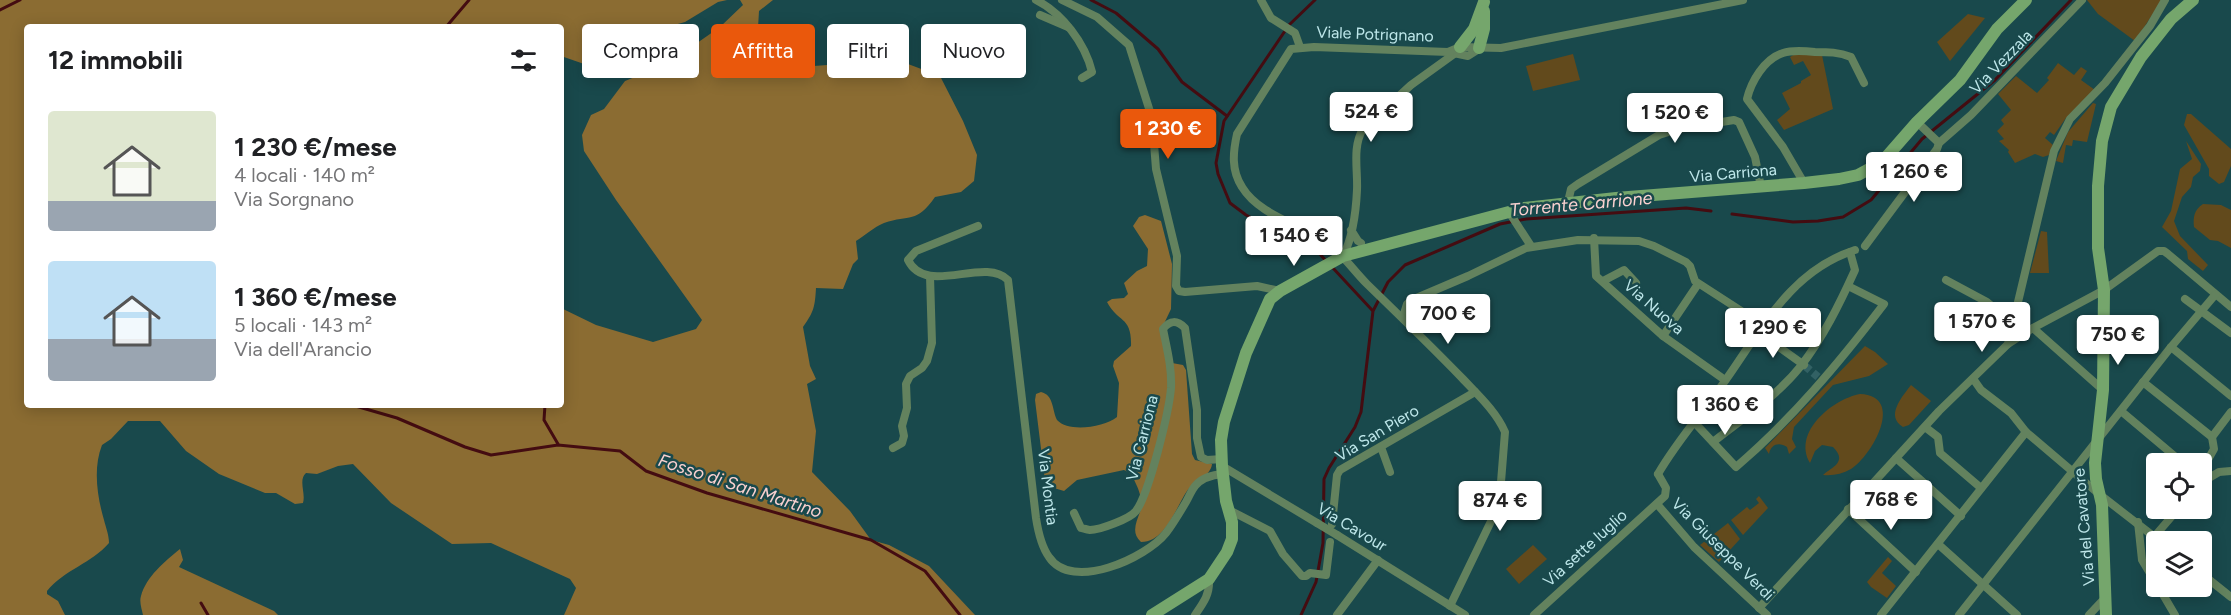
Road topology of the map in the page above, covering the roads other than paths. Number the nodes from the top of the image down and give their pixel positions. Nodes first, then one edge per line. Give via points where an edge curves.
1 (1036, 0) edge
2 (1062, 0) edge
3 (1261, 0) edge
4 (1743, 0) edge
5 (2026, 0) edge
6 (2082, 0) edge
7 (2165, 0) edge
8 (2193, 0) edge
9 (1484, 1) edge
10 (1040, 15) dead end
11 (1068, 27) junction
12 (1300, 47) junction
13 (1479, 48) junction
14 (1454, 51) junction
15 (1082, 78) dead end
16 (1864, 83) dead end
17 (1919, 124) junction
18 (1936, 140) junction
19 (1804, 183) junction
20 (1761, 187) junction
21 (1568, 202) junction
22 (1510, 214) junction
23 (978, 226) dead end
24 (1351, 230) junction
25 (1594, 238) junction
26 (1366, 246) junction
27 (1531, 246) junction
28 (1865, 246) dead end
29 (1340, 258) junction
30 (930, 276) junction
31 (1946, 280) dead end
32 (1603, 281) junction
33 (1636, 283) dead end
34 (1698, 284) junction
35 (1848, 286) junction
36 (1280, 291) junction
37 (2104, 291) junction
38 (2215, 295) junction
39 (2185, 299) dead end
40 (2231, 307) edge
41 (2203, 311) junction
42 (1402, 317) junction
43 (2012, 324) junction
44 (1760, 328) junction
45 (2033, 328) junction
46 (2231, 333) edge
47 (1663, 336) junction
48 (2008, 344) junction
49 (2171, 347) junction
50 (1803, 365) junction
51 (1725, 380) junction
52 (1974, 380) junction
53 (2143, 382) junction
54 (2103, 390) junction
55 (1475, 392) junction
56 (2231, 396) edge
57 (2121, 411) junction
58 (2231, 412) edge
59 (1694, 422) junction
60 (1925, 427) junction
61 (2026, 432) junction
62 (2212, 437) junction
63 (2098, 438) junction
64 (1713, 442) junction
65 (1381, 447) junction
66 (893, 448) dead end
67 (2171, 453) edge
68 (2212, 453) edge
69 (1896, 458) junction
70 (1222, 466) junction
71 (2072, 471) junction
72 (2231, 471) edge
73 (1390, 472) dead end
74 (2212, 476) edge
75 (1981, 488) junction
76 (2099, 494) junction
77 (1657, 504) junction
78 (1848, 509) junction
79 (1229, 510) junction
80 (1074, 513) dead end
81 (1961, 516) junction
82 (2138, 522) junction
83 (1332, 524) dead end
84 (2149, 531) edge
85 (1330, 542) dead end
86 (1938, 544) junction
87 (1378, 560) junction
88 (2146, 566) edge
89 (1916, 572) junction
90 (1209, 579) junction
91 (2212, 582) edge
92 (1983, 584) junction
93 (2106, 596) junction
94 (2164, 597) edge
95 (2231, 597) edge
96 (1450, 606) junction
97 (1759, 608) junction
98 (1152, 615) edge
99 (1195, 615) edge
100 (1337, 615) edge
101 (1465, 615) edge
102 (1534, 615) edge
103 (1767, 615) edge
104 (1881, 615) edge
105 (1959, 615) edge
106 (2017, 615) edge
107 (2089, 615) edge
108 (2106, 615) edge
109 (2175, 615) edge

1 - 11 street via 1049,6
2 - 36 street via 1097,17 1129,45 1152,118 1156,169 1176,256 1179,291 1257,286
3 - 12 street via 1275,21 1295,33
4 - 13 street, Viale Potrignano via 1501,48
5 - 17 main road, Via Carriona via 1997,29 1960,80
6 - 18 street, Via Vezzala via 1971,115
7 - 43 street via 2150,26 2062,132
8 - 37 main road, Via del Cavatore via 2171,19 2141,57 2106,122 2098,186 2098,249
9 - 13 main road
9 - 14 main road via 1474,29
10 - 11 street
11 - 15 street via 1083,48 1092,72
12 - 14 street, Viale Potrignano
12 - 29 street via 1291,50 1237,134 1233,165 1241,186 1254,202 1326,242
13 - 14 street, Viale Potrignano
14 - 24 street via 1363,129 1356,149 1357,190
16 - 19 street via 1851,57 1799,51 1772,58 1750,85 1747,99 1784,147
17 - 18 street
17 - 19 main road, Via Carriona via 1871,170
18 - 28 street, Via Vezzala via 1913,183
19 - 20 main road, Via Carriona
20 - 21 main road, Via Carriona
20 - 21 street via 1755,158 1739,122 1734,120 1659,135 1571,189
21 - 22 main road, Via Carriona
22 - 26 main road, Via Carriona
22 - 27 street
23 - 30 street via 916,251 908,260 915,270
24 - 26 street
24 - 29 street via 1348,247
25 - 27 street
25 - 32 street, Via Nuova via 1596,276
25 - 34 street via 1639,241 1686,262
26 - 29 main road, Via Carriona
27 - 42 street via 1414,299 1407,304
29 - 36 main road, Via Carriona
29 - 42 street
30 - 66 street via 932,342 927,361 906,384 904,436 902,443
30 - 70 street, Via Montia via 993,272 1008,280 1039,534 1049,558 1062,569 1105,569 1146,550 1165,534 1194,487
31 - 43 street via 1987,302
32 - 33 street via 1624,270
32 - 47 street, Via Nuova
34 - 44 street
34 - 47 street
35 - 44 street via 1855,270 1852,251 1810,272
35 - 50 street
35 - 64 street via 1884,304 1792,415 1736,467
36 - 70 main road, Via Carriona via 1270,299 1242,364 1224,422
37 - 38 street via 2154,254 2164,251
37 - 45 street
37 - 54 main road, Via del Cavatore
38 - 40 street
38 - 41 street
39 - 41 street
41 - 46 street
41 - 49 street
42 - 55 street
43 - 48 street
44 - 50 street
44 - 51 street
45 - 48 street
45 - 54 street
47 - 51 street, Via Nuova
48 - 52 street
49 - 53 street
49 - 56 street
50 - 64 street
51 - 59 street
52 - 60 street
52 - 61 street
53 - 57 street
53 - 62 street
54 - 63 main road, Via del Cavatore
55 - 65 street, Via San Piero
55 - 96 street via 1505,432 1501,482 1496,511
57 - 63 street
57 - 67 street
58 - 62 street
59 - 64 street
59 - 77 street via 1666,460 1665,496
60 - 69 street
60 - 75 street via 1938,437 1940,453
61 - 71 street
61 - 75 street
62 - 68 street
63 - 71 street
63 - 76 main road, Via del Cavatore via 2095,463
65 - 73 street
65 - 83 street, Via San Piero via 1340,470
69 - 78 street
69 - 81 street
70 - 79 main road, Via Carriona
70 - 80 street, Via Carriona via 1201,457 1185,328 1173,321 1163,329 1170,367 1168,412 1144,496 1135,514 1089,530 1081,528
70 - 87 street, Via Cavour, bridge
71 - 76 street
71 - 92 street
72 - 74 street
75 - 81 street
76 - 82 street
76 - 93 main road, Via del Cavatore
77 - 97 street, Via Giuseppe Verdi via 1694,547
77 - 102 street, Via sette luglio
78 - 89 street
78 - 97 street
79 - 85 street via 1270,531 1302,576 1327,572
79 - 90 main road, Via Carriona via 1232,539
81 - 86 street
82 - 84 street
82 - 88 street
86 - 89 street
86 - 92 street
87 - 96 street, Via Cavour
87 - 100 street
89 - 104 street
90 - 98 main road, Via Carriona
90 - 99 street, Via Carriona via 1208,596
91 - 95 street
92 - 105 street
92 - 106 street
93 - 107 street
93 - 108 main road, Via del Cavatore
94 - 109 street
96 - 101 street, Via Cavour
97 - 103 street, Via Giuseppe Verdi

